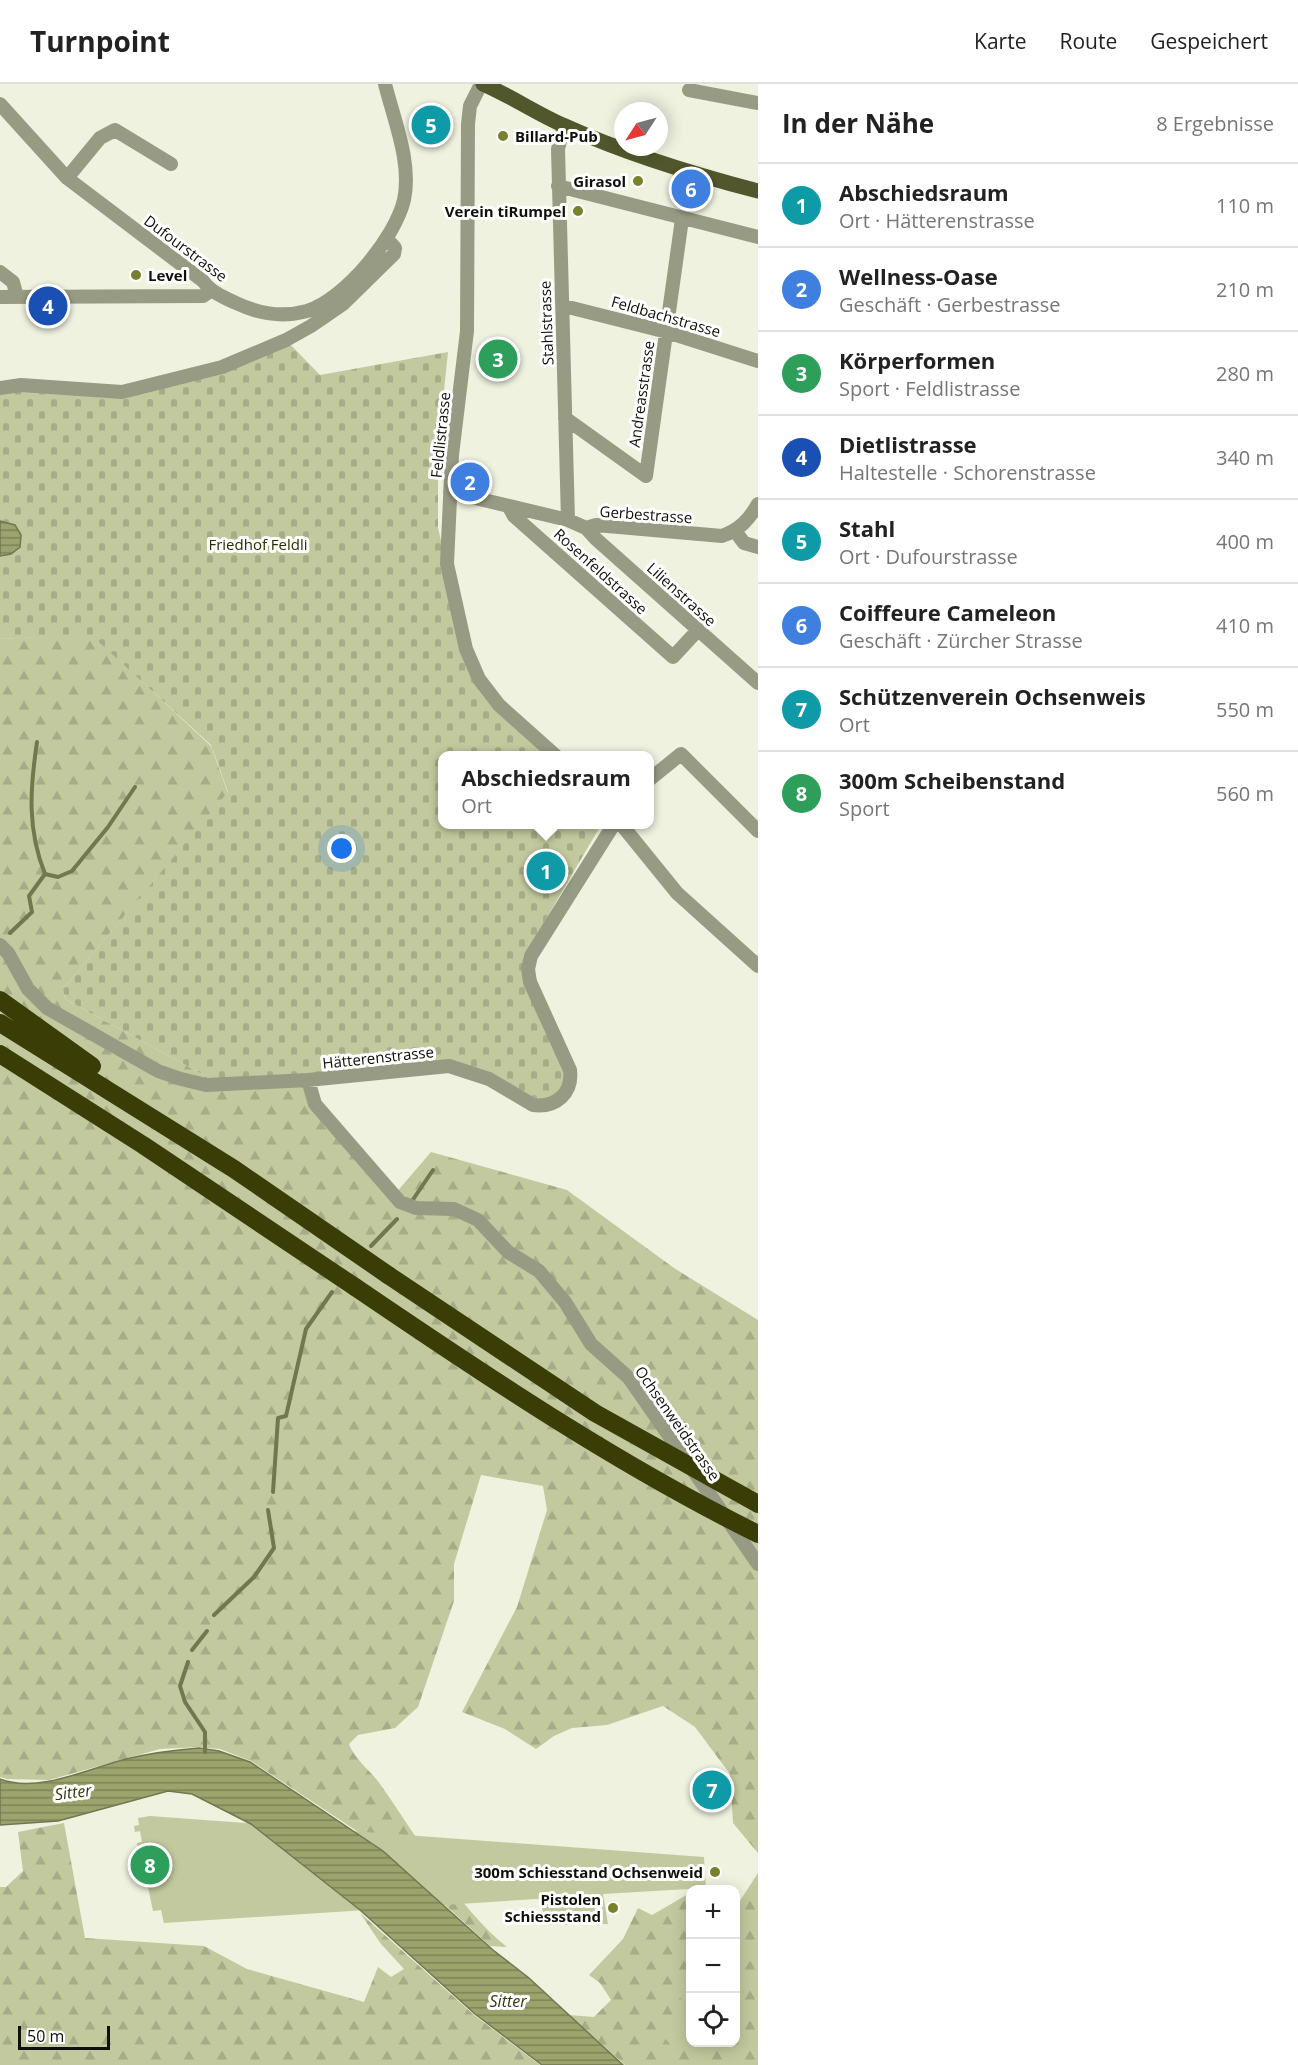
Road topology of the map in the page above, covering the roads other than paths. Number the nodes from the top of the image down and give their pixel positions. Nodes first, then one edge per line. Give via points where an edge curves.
1 (385, 84) edge
2 (482, 84) edge
3 (689, 90) dead end
4 (758, 103) edge
5 (0, 104) edge
6 (564, 126) junction
7 (171, 164) dead end
8 (67, 178) junction
9 (558, 186) junction
10 (758, 191) edge
11 (682, 219) junction
12 (758, 237) edge
13 (387, 239) junction
14 (0, 272) edge
15 (210, 291) junction
16 (0, 297) edge
17 (17, 297) junction
18 (564, 306) junction
19 (667, 332) junction
20 (758, 361) edge
21 (0, 388) edge
22 (565, 418) junction
23 (450, 492) junction
24 (758, 504) edge
25 (509, 507) junction
26 (568, 520) junction
27 (586, 528) junction
28 (735, 531) junction
29 (758, 547) edge
30 (698, 630) junction
31 (758, 683) edge
32 (551, 751) edge
33 (654, 777) edge
34 (611, 829) edge
35 (624, 829) edge
36 (758, 831) edge
37 (0, 945) edge
38 (758, 966) edge
39 (0, 1000) edge
40 (0, 1023) edge
41 (0, 1054) edge
42 (308, 1080) junction
43 (234, 1169) junction
44 (758, 1504) edge
45 (758, 1534) edge
46 (758, 1564) edge

1 - 13 street, Dufourstrasse via 406,175 401,210
2 - 6 main road
2 - 23 street, Feldlistrasse via 470,106 468,124 467,331
3 - 4 street
5 - 8 street, Dufourstrasse
6 - 9 street, Stahlstrasse via 558,149
6 - 10 main road via 648,160
7 - 8 street via 115,130 100,138
8 - 15 street, Dufourstrasse via 203,281
9 - 11 street
9 - 18 street, Stahlstrasse
11 - 12 street
11 - 19 street, Andreasstrasse
13 - 15 street, Dufourstrasse via 342,289 307,311 268,315
13 - 21 street via 395,248 394,254 343,304 311,326 248,358 184,379 122,392
14 - 17 street via 13,282
15 - 17 street via 203,296
16 - 17 street
18 - 19 street, Feldbachstrasse
18 - 22 street, Stahlstrasse
19 - 20 street, Feldbachstrasse
19 - 22 street, Andreasstrasse via 646,476
22 - 26 street, Stahlstrasse
23 - 25 street, Gerbestrasse
23 - 32 street, Feldlistrasse via 447,564 465,649 489,693
24 - 28 street
25 - 26 street, Gerbestrasse
25 - 30 street, Rosenfeldstrasse via 514,516 673,657
26 - 27 street, Gerbestrasse
27 - 28 street, Gerbestrasse via 596,525 722,536
27 - 30 street, Lilienstrasse
28 - 29 street via 744,543
30 - 31 street, Lilienstrasse
33 - 36 street via 681,754
34 - 42 street, Hätterenstrasse via 537,943 528,969 530,982 570,1070 571,1085 561,1098 533,1105 489,1079 449,1066
35 - 38 street via 677,893
37 - 42 street, Hätterenstrasse via 28,989 47,1008 158,1071 206,1085
39 - 43 highway via 191,1131
40 - 43 highway
41 - 45 highway, bridge via 575,1432
42 - 46 street, Ochsenweidstrasse via 315,1104 400,1202 416,1208 454,1209 478,1220 508,1252 539,1271 565,1302 591,1344 629,1378
43 - 44 highway, bridge via 595,1413

